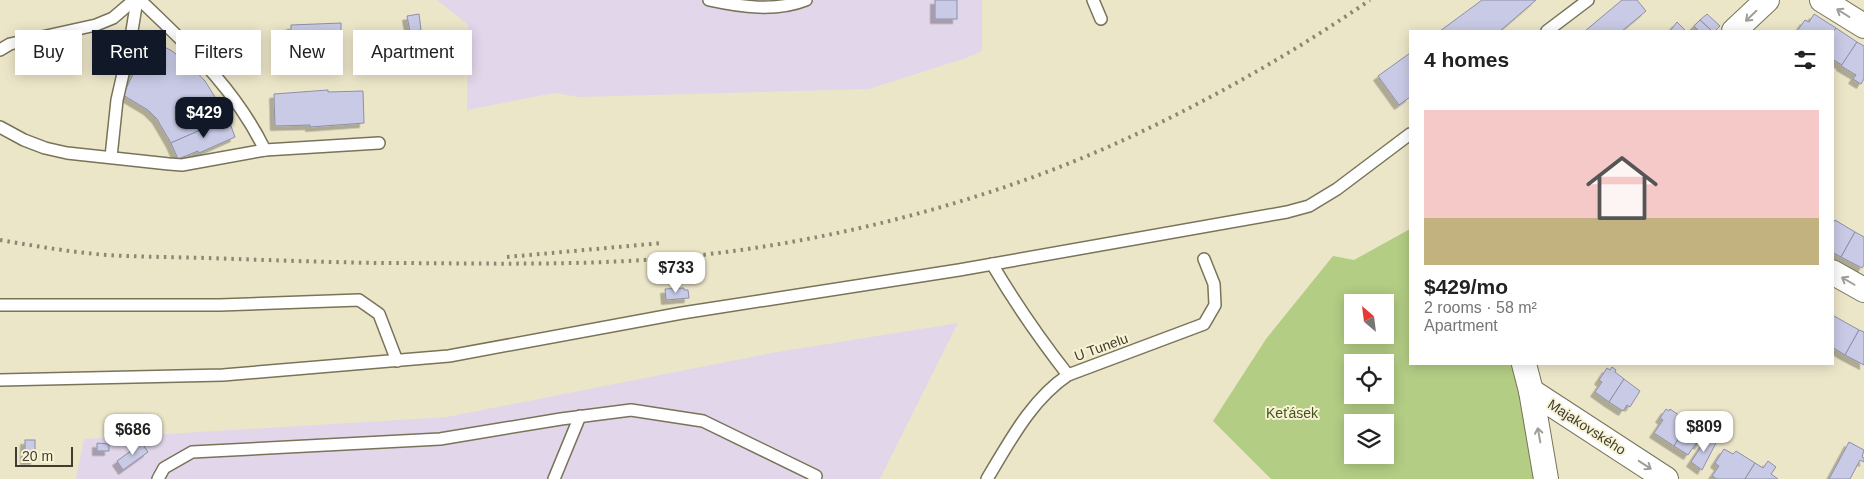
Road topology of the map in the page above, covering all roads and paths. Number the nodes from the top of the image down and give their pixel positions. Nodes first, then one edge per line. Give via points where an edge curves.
1 (137, 0) edge
2 (709, 0) edge
3 (806, 0) edge
4 (1093, 0) edge
5 (1588, 0) edge
6 (1767, 0) edge
7 (1822, 0) edge
8 (1101, 19) dead end
9 (1864, 26) edge
10 (1548, 30) edge
11 (1735, 30) edge
12 (0, 50) edge
13 (0, 127) edge
14 (1409, 135) edge
15 (378, 143) dead end
16 (265, 150) junction
17 (111, 157) junction
18 (1204, 259) dead end
19 (992, 264) junction
20 (1834, 273) edge
21 (1864, 290) edge
22 (0, 305) edge
23 (397, 361) junction
24 (1524, 365) edge
25 (1068, 375) junction
26 (0, 380) edge
27 (1531, 390) junction
28 (580, 416) junction
29 (158, 479) edge
30 (554, 479) edge
31 (814, 479) edge
32 (987, 479) edge
33 (1546, 479) edge
34 (1666, 479) edge

1 - 12 lane via 113,18 96,25 10,44
1 - 16 lane via 220,80 240,105
1 - 17 lane via 117,100
2 - 3 lane via 778,8
4 - 8 lane
5 - 10 lane
6 -> 11 street
9 -> 7 street
13 - 17 lane via 45,148
14 - 19 lane via 1309,206
15 - 16 lane
16 - 17 lane via 182,165
18 - 25 lane, U Tunelu via 1214,284 1215,305 1204,324
19 - 23 lane via 682,313 450,356
19 - 25 lane via 1036,334
21 -> 20 street
22 - 23 lane via 220,305 359,300 380,314
23 - 26 lane via 223,375
24 - 27 street
25 - 32 lane, U Tunelu via 1037,402
33 -> 27 street
27 -> 34 street, Majakovského
28 - 29 lane via 440,440 192,452 164,468
28 - 30 lane
28 - 31 lane via 631,410 703,421 816,476

